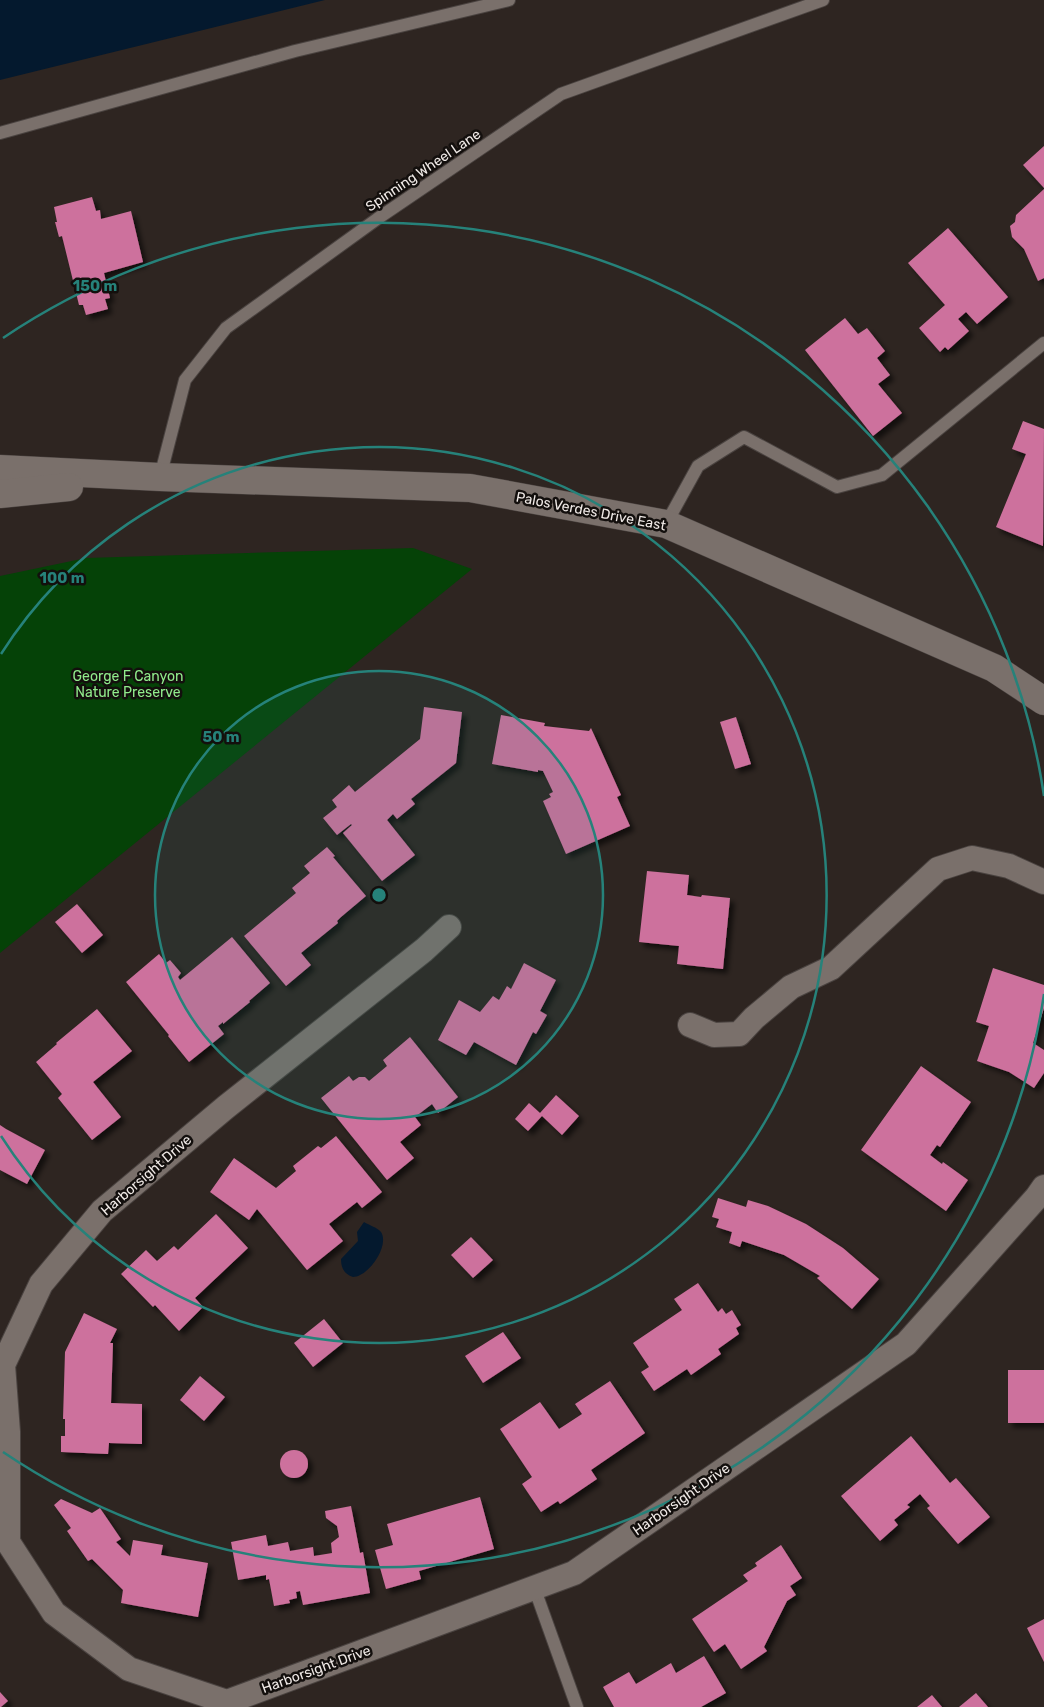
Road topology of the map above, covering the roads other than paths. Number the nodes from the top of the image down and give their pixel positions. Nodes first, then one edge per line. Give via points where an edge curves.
1 (509, 0) edge
2 (824, 0) edge
3 (0, 133) edge
4 (1044, 343) edge
5 (0, 469) edge
6 (160, 477) junction
7 (0, 494) edge
8 (666, 524) junction
9 (1044, 701) edge
10 (1044, 882) edge
11 (449, 927) dead end
12 (690, 1025) dead end
13 (1044, 1188) edge
14 (534, 1588) junction
15 (226, 1704) edge
16 (577, 1707) edge

1 - 3 lane via 295,51
2 - 6 lane, Spinning Wheel Lane via 561,94 226,328 185,380
4 - 8 lane via 882,475 837,487 744,437 698,466
5 - 6 main road, Palos Verdes Drive East
6 - 7 main road, Palos Verdes Drive East
6 - 8 main road, Palos Verdes Drive East via 470,488
8 - 9 main road, Palos Verdes Drive East via 994,668
10 - 12 street via 1010,866 972,858 938,869 831,968 791,988 739,1034 714,1035
11 - 15 street, Harborsight Drive via 102,1210 41,1284 3,1365 8,1432 8,1542 54,1614 129,1669
13 - 14 street, Harborsight Drive via 906,1344 574,1573
14 - 15 street, Harborsight Drive
14 - 16 lane

